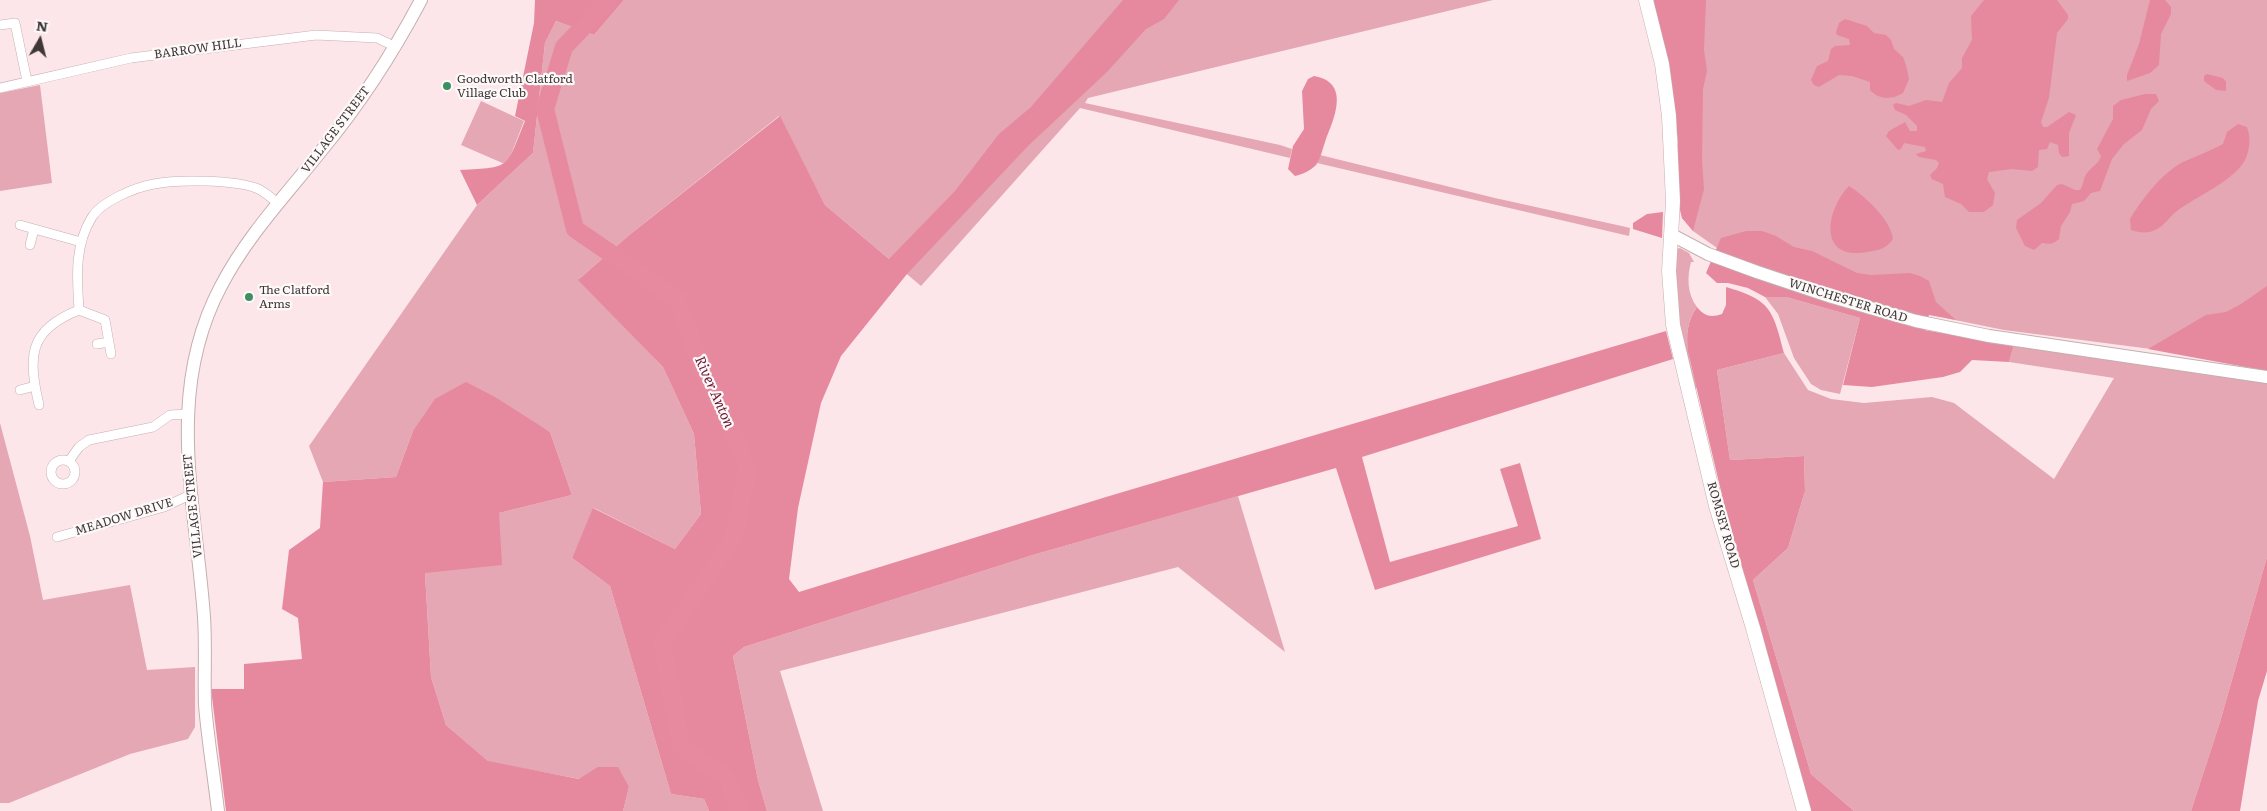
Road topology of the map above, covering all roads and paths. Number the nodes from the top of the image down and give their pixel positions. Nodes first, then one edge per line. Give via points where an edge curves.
1 (421, 0) edge
2 (1646, 0) edge
3 (0, 25) edge
4 (396, 47) junction
5 (27, 81) junction
6 (0, 88) edge
7 (278, 203) junction
8 (20, 225) dead end
9 (34, 229) junction
10 (1672, 235) junction
11 (81, 242) junction
12 (30, 245) dead end
13 (79, 310) junction
14 (109, 342) junction
15 (97, 344) dead end
16 (111, 354) dead end
17 (2267, 377) edge
18 (35, 386) junction
19 (20, 390) dead end
20 (39, 405) dead end
21 (188, 414) junction
22 (69, 461) dead end
23 (190, 495) junction
24 (57, 537) dead end
25 (218, 811) edge
26 (1804, 811) edge

1 - 4 street, VILLAGE STREET
2 - 10 main road via 1667,100 1673,177
3 - 5 street via 15,23
4 - 5 street, BARROW HILL via 377,38 316,34 131,58
4 - 7 street, VILLAGE STREET via 321,152
5 - 6 street, BARROW HILL
7 - 11 street via 264,192 247,186 199,181 154,184 118,197 104,206 93,216
7 - 21 street, VILLAGE STREET via 236,262 212,304 199,348
8 - 9 street
9 - 11 street
9 - 12 street
10 - 17 street, WINCHESTER ROAD via 1708,254 1757,272 1916,321 1990,336
10 - 26 main road, ROMSEY ROAD via 1669,272 1673,325 1681,361 1716,506 1754,628
11 - 13 street via 77,274
13 - 14 street via 105,320
13 - 18 street via 63,316 40,337 34,353
14 - 15 street
14 - 16 street
18 - 19 street
18 - 20 street
21 - 22 street via 170,415 153,427 89,440
21 - 23 street, VILLAGE STREET
23 - 24 street, MEADOW DRIVE via 164,507
23 - 25 street, VILLAGE STREET via 204,618 206,706

